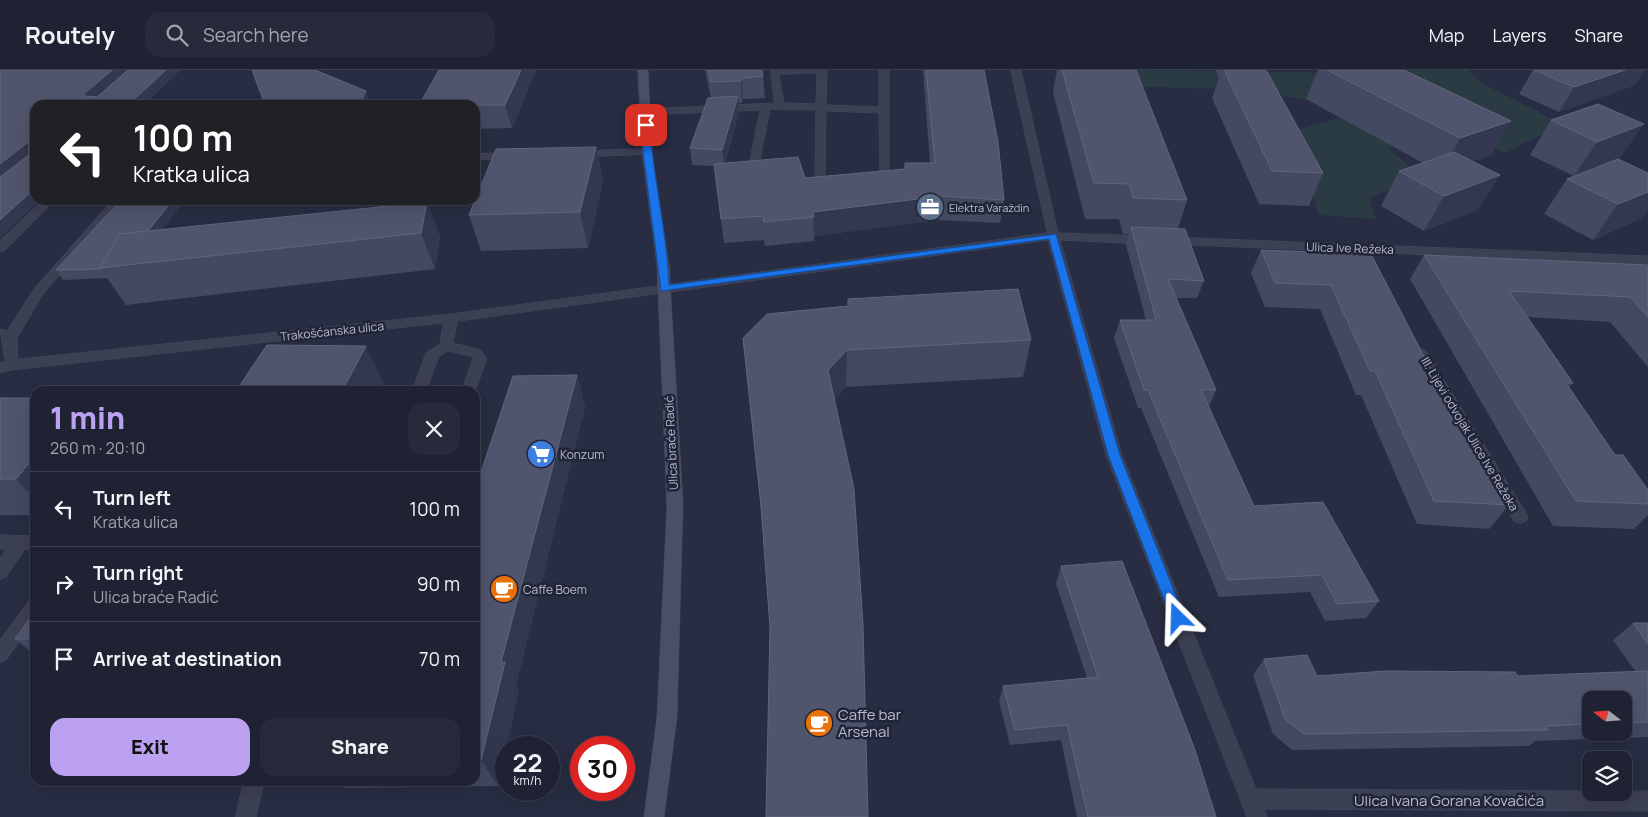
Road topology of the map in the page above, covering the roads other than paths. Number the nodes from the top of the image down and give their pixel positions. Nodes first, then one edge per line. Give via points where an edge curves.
1 (643, 70) edge
2 (818, 70) edge
3 (822, 70) edge
4 (884, 70) edge
5 (1016, 70) edge
6 (779, 106) junction
7 (766, 107) junction
8 (822, 107) junction
9 (884, 110) junction
10 (645, 112) junction
11 (647, 152) junction
12 (570, 154) edge
13 (523, 156) edge
14 (480, 157) edge
15 (755, 160) edge
16 (885, 175) edge
17 (820, 176) edge
18 (44, 205) edge
19 (115, 205) edge
20 (1053, 236) junction
21 (0, 248) edge
22 (1357, 248) junction
23 (1634, 260) junction
24 (1648, 260) edge
25 (1367, 265) edge
26 (1648, 275) edge
27 (664, 289) junction
28 (451, 318) junction
29 (5, 336) edge
30 (1413, 340) edge
31 (446, 346) junction
32 (6, 367) edge
33 (421, 386) edge
34 (470, 386) edge
35 (1520, 517) dead end
36 (0, 542) edge
37 (28, 543) edge
38 (0, 572) edge
39 (30, 613) edge
40 (0, 654) edge
41 (253, 786) edge
42 (1648, 801) edge
43 (1253, 808) edge
44 (246, 817) edge
45 (654, 817) edge

1 - 10 main road, Ulica braće Radić
2 - 6 street via 774,72
3 - 8 street
4 - 9 street
5 - 20 street
6 - 7 street
6 - 8 street
7 - 10 street
7 - 15 street
8 - 9 street
8 - 17 street
9 - 16 street
10 - 11 main road, Ulica braće Radić
11 - 12 street
11 - 27 main road, Ulica braće Radić
13 - 14 street
18 - 21 street
19 - 29 street via 38,292
20 - 22 street, Ulica Ive Režeka
20 - 27 street, Ulica Ive Režeka
20 - 43 street via 1114,455
22 - 23 street, Ulica Ive Režeka
22 - 25 street
23 - 24 street, Ulica Ive Režeka
23 - 26 street
27 - 28 street, Trakošćanska ulica
27 - 45 main road, Ulica braće Radić via 675,505 667,717
28 - 31 street
28 - 32 street, Trakošćanska ulica
29 - 32 street
30 - 35 street, III. Lijevi odvojak Ulice Ive Režeka
31 - 33 street via 432,353
31 - 34 street via 476,353 480,359
36 - 37 street
37 - 38 street
39 - 40 street
41 - 44 street
42 - 43 street, Ulica Ivana Gorana Kovačića

